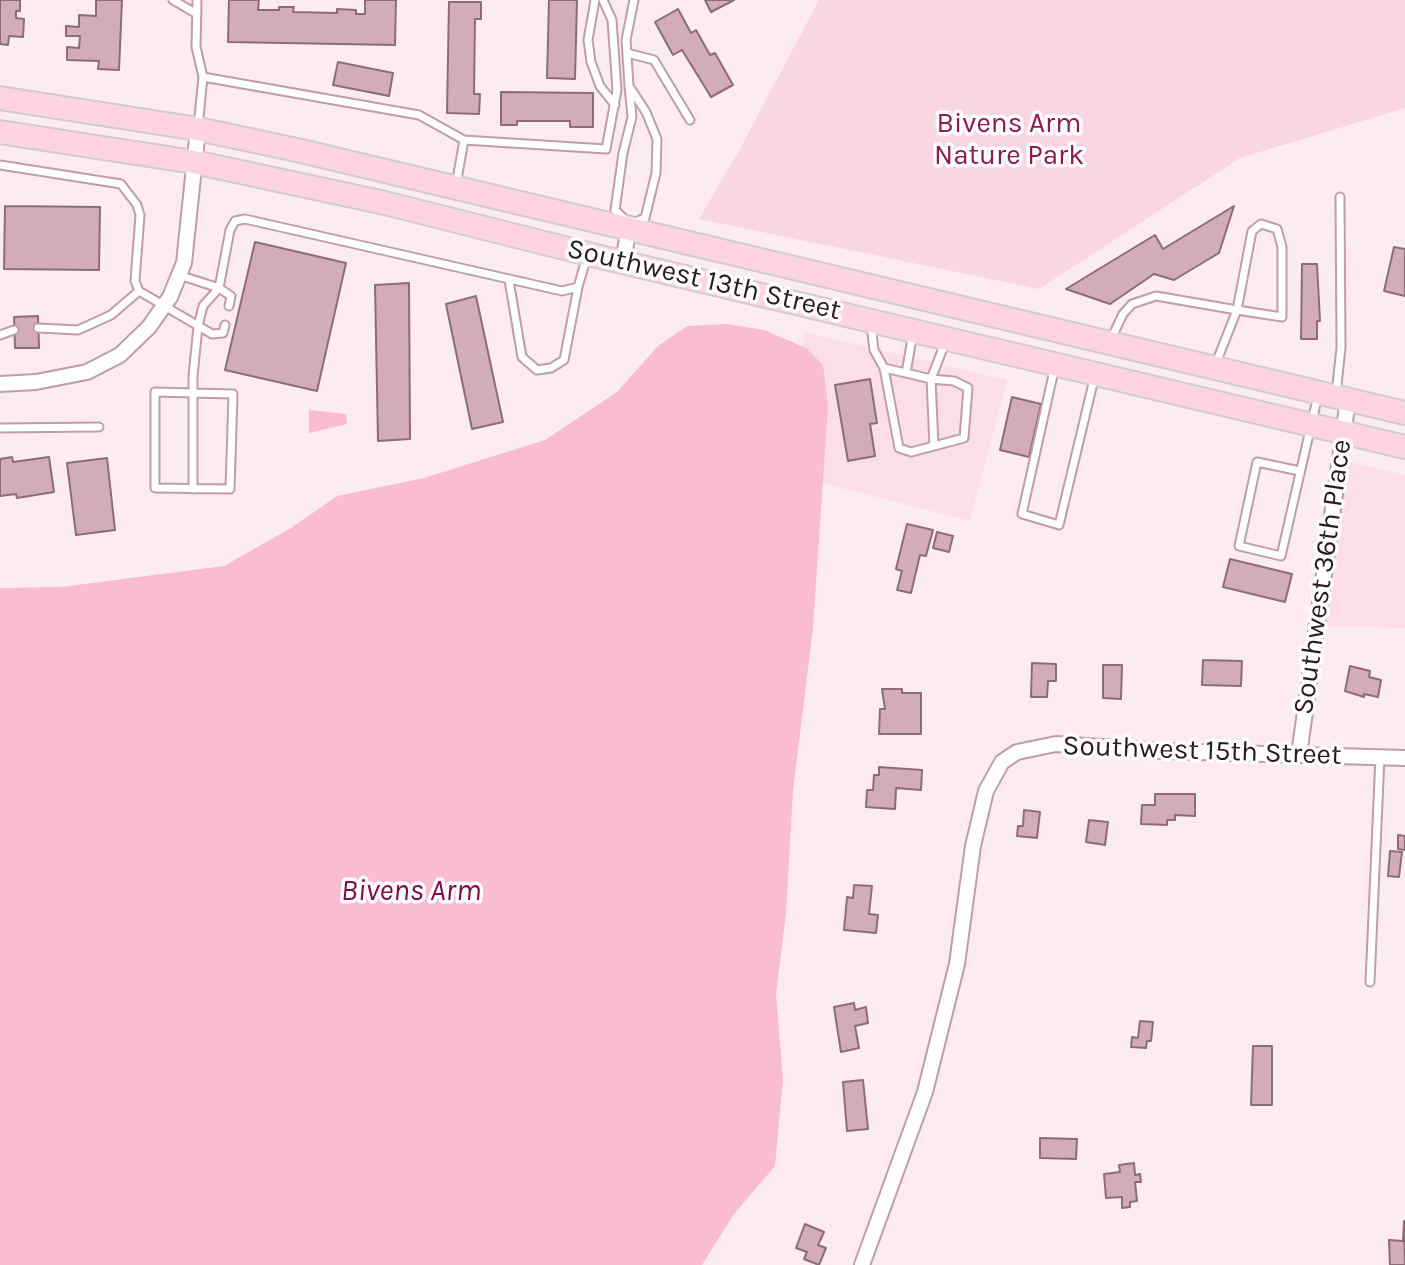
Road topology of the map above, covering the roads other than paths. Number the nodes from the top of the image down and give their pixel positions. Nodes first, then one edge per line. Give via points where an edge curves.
1 (173, 0) edge
2 (197, 0) edge
3 (595, 0) edge
4 (603, 0) edge
5 (634, 0) edge
6 (197, 14) junction
7 (627, 53) junction
8 (203, 77) junction
9 (629, 86) junction
10 (0, 98) edge
11 (615, 105) junction
12 (690, 120) dead end
13 (198, 129) junction
14 (0, 132) edge
15 (464, 140) junction
16 (194, 162) junction
17 (0, 165) edge
18 (456, 187) junction
19 (1340, 197) dead end
20 (630, 226) junction
21 (588, 254) junction
22 (623, 260) junction
23 (179, 275) junction
24 (509, 280) junction
25 (578, 287) junction
26 (219, 288) junction
27 (139, 291) junction
28 (229, 306) dead end
29 (163, 307) junction
30 (1237, 310) junction
31 (870, 319) junction
32 (225, 325) dead end
33 (198, 326) junction
34 (38, 328) dead end
35 (914, 329) junction
36 (14, 330) dead end
37 (0, 335) edge
38 (947, 338) junction
39 (1109, 343) junction
40 (1055, 363) junction
41 (884, 368) junction
42 (1214, 368) junction
43 (906, 373) junction
44 (1095, 373) junction
45 (931, 379) junction
46 (0, 384) edge
47 (193, 392) junction
48 (1334, 396) junction
49 (1405, 413) edge
50 (1310, 425) junction
51 (99, 427) dead end
52 (0, 428) edge
53 (1342, 432) junction
54 (934, 446) junction
55 (1405, 447) edge
56 (1300, 471) junction
57 (193, 489) junction
58 (1299, 755) junction
59 (1380, 757) junction
60 (1405, 758) edge
61 (1370, 982) dead end
62 (862, 1265) edge

1 - 6 lane
2 - 6 lane
3 - 11 lane via 588,40 591,62
4 - 11 lane via 612,20
5 - 7 lane
6 - 8 lane via 196,47
7 - 9 lane
7 - 12 lane via 654,60
8 - 13 lane
8 - 15 lane via 419,115
9 - 20 lane via 632,117 615,210
9 - 20 lane via 657,139 656,173 645,218
10 - 13 main road, Southwest 13th Street
11 - 15 lane via 606,149
13 - 16 street
13 - 18 main road, Southwest 13th Street
14 - 16 main road, Southwest 13th Street
15 - 18 lane
16 - 21 main road, Southwest 13th Street
16 - 23 street
17 - 27 lane via 121,184 140,215 135,281
18 - 20 main road, Southwest 13th Street
19 - 48 lane via 1341,348
20 - 22 street
20 - 39 main road, Southwest 13th Street
21 - 22 main road, Southwest 13th Street
21 - 25 lane
22 - 31 main road, Southwest 13th Street
23 - 26 lane
23 - 29 street
24 - 25 lane via 562,291
24 - 25 lane via 522,357 537,370 564,360
24 - 26 lane via 245,219 235,221 230,230
26 - 28 lane via 231,296
26 - 33 lane via 203,306
27 - 29 lane
27 - 34 lane via 111,315 78,330
29 - 33 lane
29 - 46 street via 120,355 87,372
30 - 30 lane via 1282,317 1277,229 1261,224 1252,231
30 - 39 lane via 1156,296 1141,299 1123,314
30 - 42 lane
31 - 35 main road, Southwest 13th Street
31 - 41 lane via 874,350
32 - 33 lane via 223,333 212,334
33 - 47 lane
35 - 38 main road, Southwest 13th Street
35 - 43 lane
36 - 37 lane
38 - 40 main road, Southwest 13th Street
38 - 45 lane
39 - 42 main road, Southwest 13th Street
40 - 44 main road, Southwest 13th Street
40 - 44 lane via 1022,514 1059,525
41 - 43 lane
41 - 54 lane via 899,448 911,452
42 - 48 main road, Southwest 13th Street
43 - 45 lane
44 - 50 main road, Southwest 13th Street
45 - 54 lane
45 - 54 lane via 968,388 964,438
47 - 57 lane
47 - 57 lane via 155,392 155,488
47 - 57 lane via 233,394 230,489
48 - 49 main road, Southwest 13th Street
48 - 50 lane
48 - 53 street, Southwest 36th Place
50 - 53 main road, Southwest 13th Street
50 - 56 lane
51 - 52 lane
53 - 55 main road, Southwest 13th Street
53 - 58 street, Southwest 36th Place
56 - 56 lane via 1281,556 1239,546 1257,462
58 - 59 street, Southwest 15th Street
58 - 62 street, Southwest 15th Street via 1056,744 1017,752 1002,762 986,791 973,846 957,964 925,1092
59 - 60 street, Southwest 15th Street
59 - 61 lane

